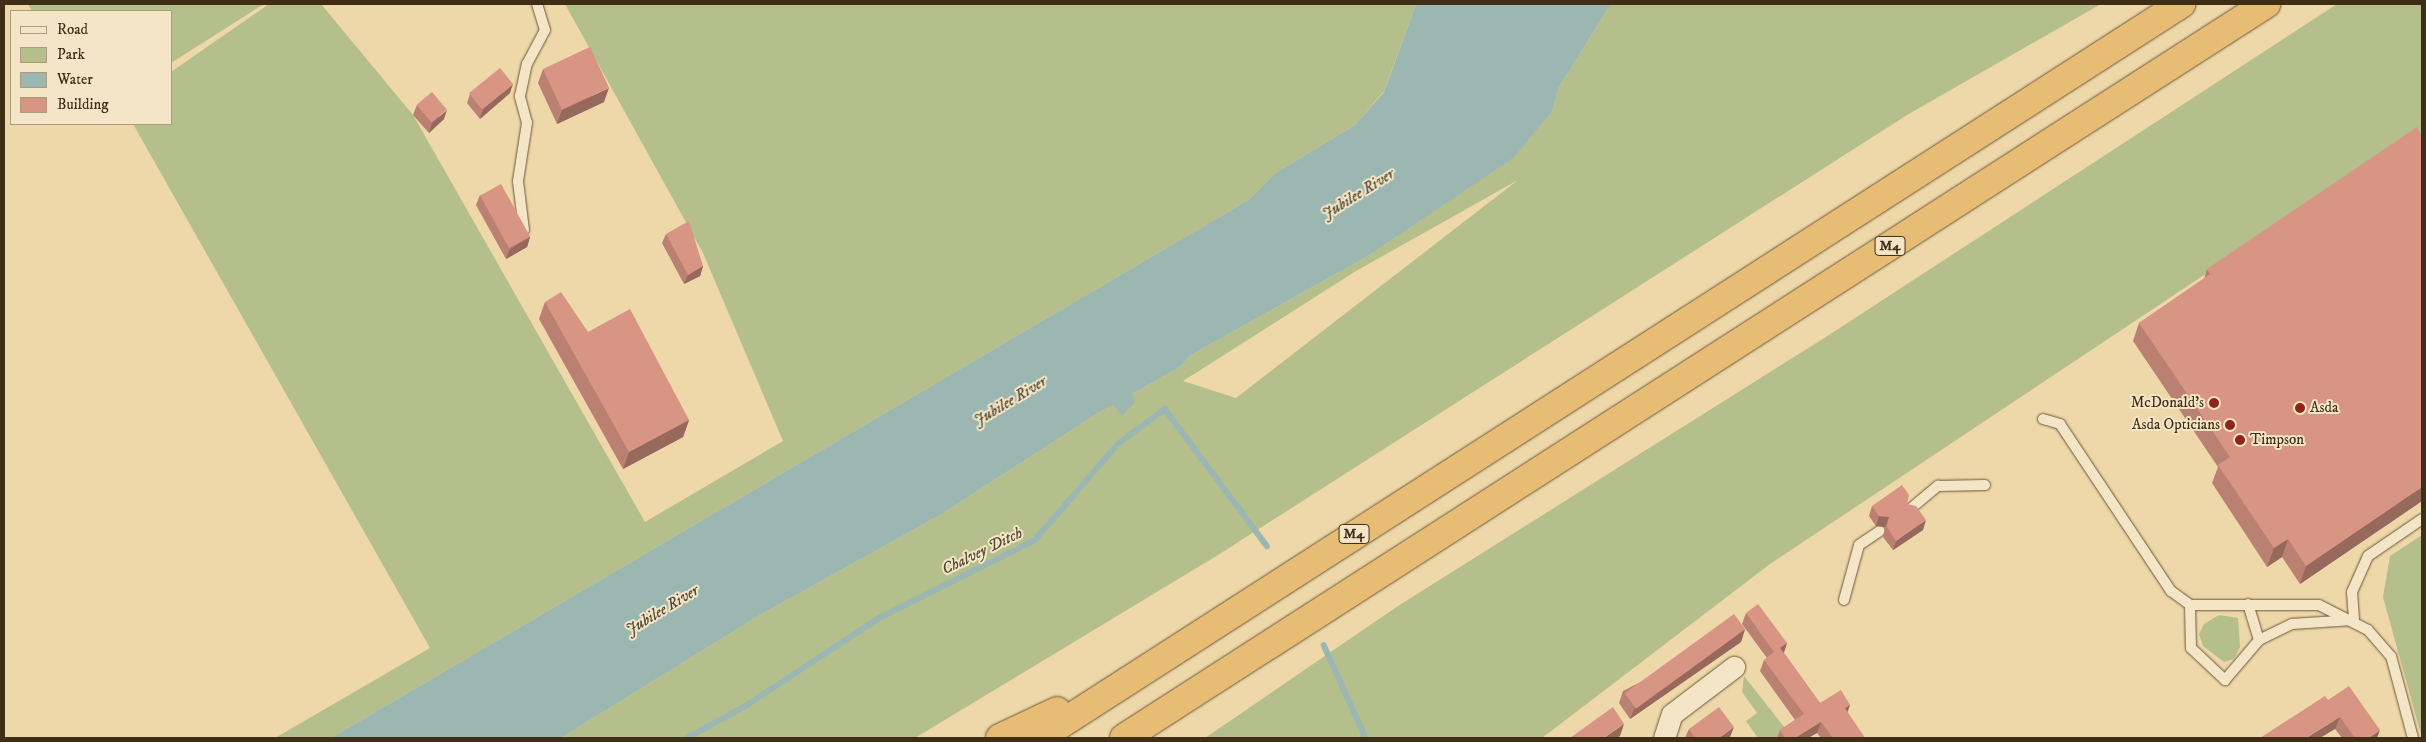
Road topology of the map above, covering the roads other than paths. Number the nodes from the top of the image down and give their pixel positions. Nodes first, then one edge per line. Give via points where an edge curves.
1 (536, 4) edge
2 (2181, 4) edge
3 (2266, 4) edge
4 (524, 230) edge
5 (2043, 419) dead end
6 (1985, 485) dead end
7 (1909, 510) edge
8 (2422, 519) edge
9 (1880, 531) dead end
10 (1844, 600) dead end
11 (2248, 604) junction
12 (2190, 605) junction
13 (2354, 620) junction
14 (2259, 640) junction
15 (1734, 667) dead end
16 (1135, 673) junction
17 (1000, 738) edge
18 (1039, 738) edge
19 (1124, 738) edge
20 (1664, 738) edge
21 (2413, 738) edge

1 - 4 lane via 545,30 527,64 520,96 526,123 518,181
2 - 16 highway, M4
3 - 19 highway, M4
5 - 12 lane via 2060,424 2171,591
6 - 7 lane via 1938,486
8 - 13 lane via 2368,556 2352,592
9 - 10 lane via 1859,545
11 - 12 lane
11 - 13 lane via 2319,605
11 - 14 lane
12 - 14 lane via 2191,648 2225,680
13 - 14 lane via 2292,624
13 - 21 lane via 2391,656
15 - 20 street via 1672,714
16 - 17 highway, M4
16 - 18 highway, M4

